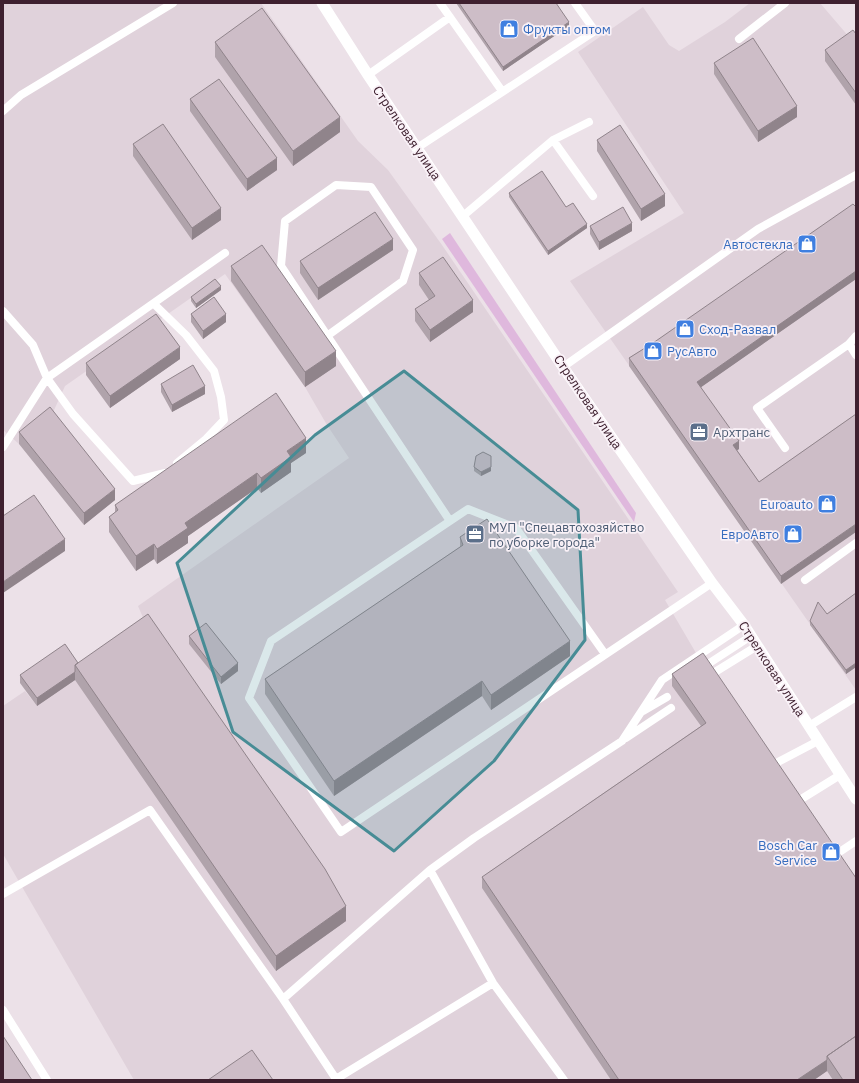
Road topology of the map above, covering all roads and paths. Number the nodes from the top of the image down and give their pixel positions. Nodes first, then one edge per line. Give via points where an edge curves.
1 (174, 3) edge
2 (322, 3) edge
3 (440, 3) edge
4 (575, 3) edge
5 (785, 3) edge
6 (450, 17) junction
7 (739, 39) dead end
8 (368, 75) junction
9 (502, 91) junction
10 (3, 110) edge
11 (588, 122) dead end
12 (553, 140) junction
13 (417, 148) junction
14 (856, 175) edge
15 (593, 196) dead end
16 (463, 216) junction
17 (225, 253) dead end
18 (154, 304) junction
19 (3, 311) edge
20 (327, 336) junction
21 (856, 336) edge
22 (849, 344) junction
23 (856, 355) edge
24 (563, 367) junction
25 (47, 378) junction
26 (3, 447) edge
27 (785, 448) dead end
28 (450, 521) junction
29 (856, 543) edge
30 (806, 580) dead end
31 (712, 583) junction
32 (744, 624) junction
33 (754, 641) junction
34 (605, 654) junction
35 (708, 664) edge
36 (715, 672) edge
37 (667, 697) dead end
38 (856, 697) edge
39 (671, 708) dead end
40 (641, 712) junction
41 (809, 726) junction
42 (622, 741) junction
43 (818, 741) junction
44 (778, 762) edge
45 (840, 775) junction
46 (803, 798) edge
47 (856, 799) edge
48 (856, 841) edge
49 (841, 851) dead end
50 (430, 870) junction
51 (3, 894) edge
52 (493, 983) junction
53 (284, 999) junction
54 (3, 1010) edge
55 (47, 1080) edge
56 (564, 1080) edge

1 - 10 lane via 21,95
2 - 8 street, Стрелковая улица
3 - 6 lane
4 - 9 lane via 594,31
5 - 7 lane
6 - 8 lane
6 - 9 lane
8 - 13 street, Стрелковая улица
9 - 13 lane
11 - 12 lane
12 - 15 lane
12 - 16 lane
13 - 16 street, Стрелковая улица
14 - 24 lane via 758,229
16 - 24 street, Стрелковая улица
17 - 18 lane
18 - 25 lane
18 - 25 lane via 186,335 214,371 224,420 206,439 163,475 133,481 73,414
19 - 25 lane via 33,345
20 - 20 lane via 403,281 413,250 371,186 336,185 285,221 281,266
20 - 28 lane
21 - 22 lane
22 - 23 lane
22 - 27 lane via 757,408
24 - 31 street, Стрелковая улица
25 - 26 lane
28 - 34 lane via 468,509 516,528
28 - 34 lane via 271,641 249,698 341,832
29 - 30 lane
31 - 32 street, Стрелковая улица
31 - 34 lane
32 - 33 street, Стрелковая улица
32 - 40 lane via 662,680
33 - 35 lane
33 - 36 lane
33 - 41 street, Стрелковая улица
37 - 40 lane
38 - 41 lane
39 - 42 lane
40 - 42 lane
41 - 43 street, Стрелковая улица
42 - 50 lane via 474,838
43 - 44 lane
43 - 45 street, Стрелковая улица
45 - 46 lane
45 - 47 street, Стрелковая улица
48 - 49 lane
50 - 52 lane
50 - 53 lane
51 - 53 lane via 150,810
52 - 53 lane via 336,1079
52 - 56 lane
54 - 55 lane

